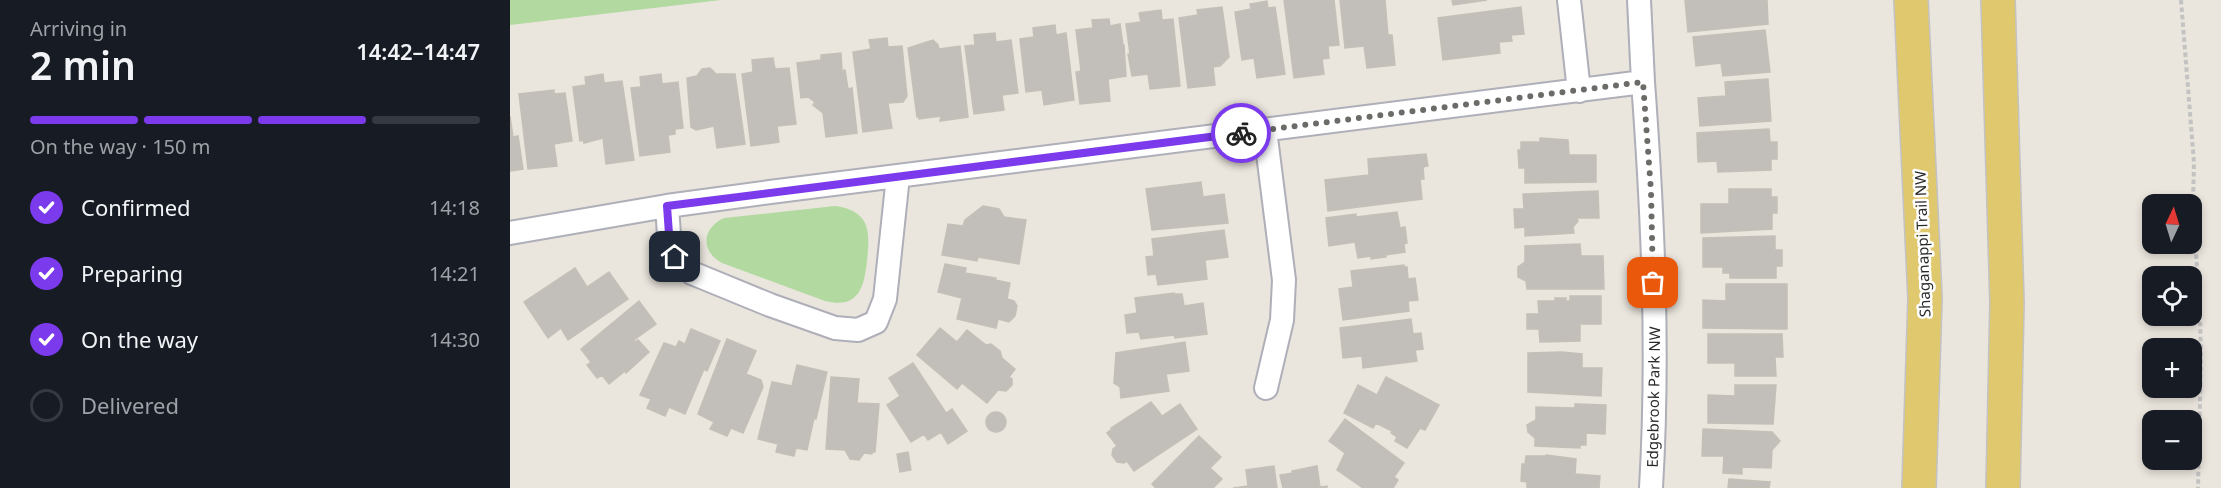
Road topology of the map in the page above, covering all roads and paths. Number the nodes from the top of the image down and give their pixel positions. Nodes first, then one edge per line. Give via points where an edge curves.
1 (1569, 0) edge
2 (1639, 0) edge
3 (1911, 0) edge
4 (1998, 0) edge
5 (2181, 0) edge
6 (1643, 82) junction
7 (1579, 91) junction
8 (1265, 130) junction
9 (898, 176) junction
10 (667, 206) junction
11 (510, 233) edge
12 (1266, 388) dead end
13 (1651, 488) edge
14 (1919, 488) edge
15 (2003, 488) edge
16 (2198, 488) edge

1 - 7 street
2 - 6 street, Edgebrook Park NW
3 - 14 main road, Shaganappi Trail NW via 1925,298
4 - 15 main road via 2007,303
5 - 16 path via 2194,163 2200,318
6 - 7 street
6 - 13 street, Edgebrook Park NW via 1651,191 1654,329
7 - 8 street
8 - 9 street
8 - 12 street via 1284,280 1282,320
9 - 10 street
9 - 10 street via 885,299 876,322 858,330 835,328 692,273 675,257
10 - 11 street

